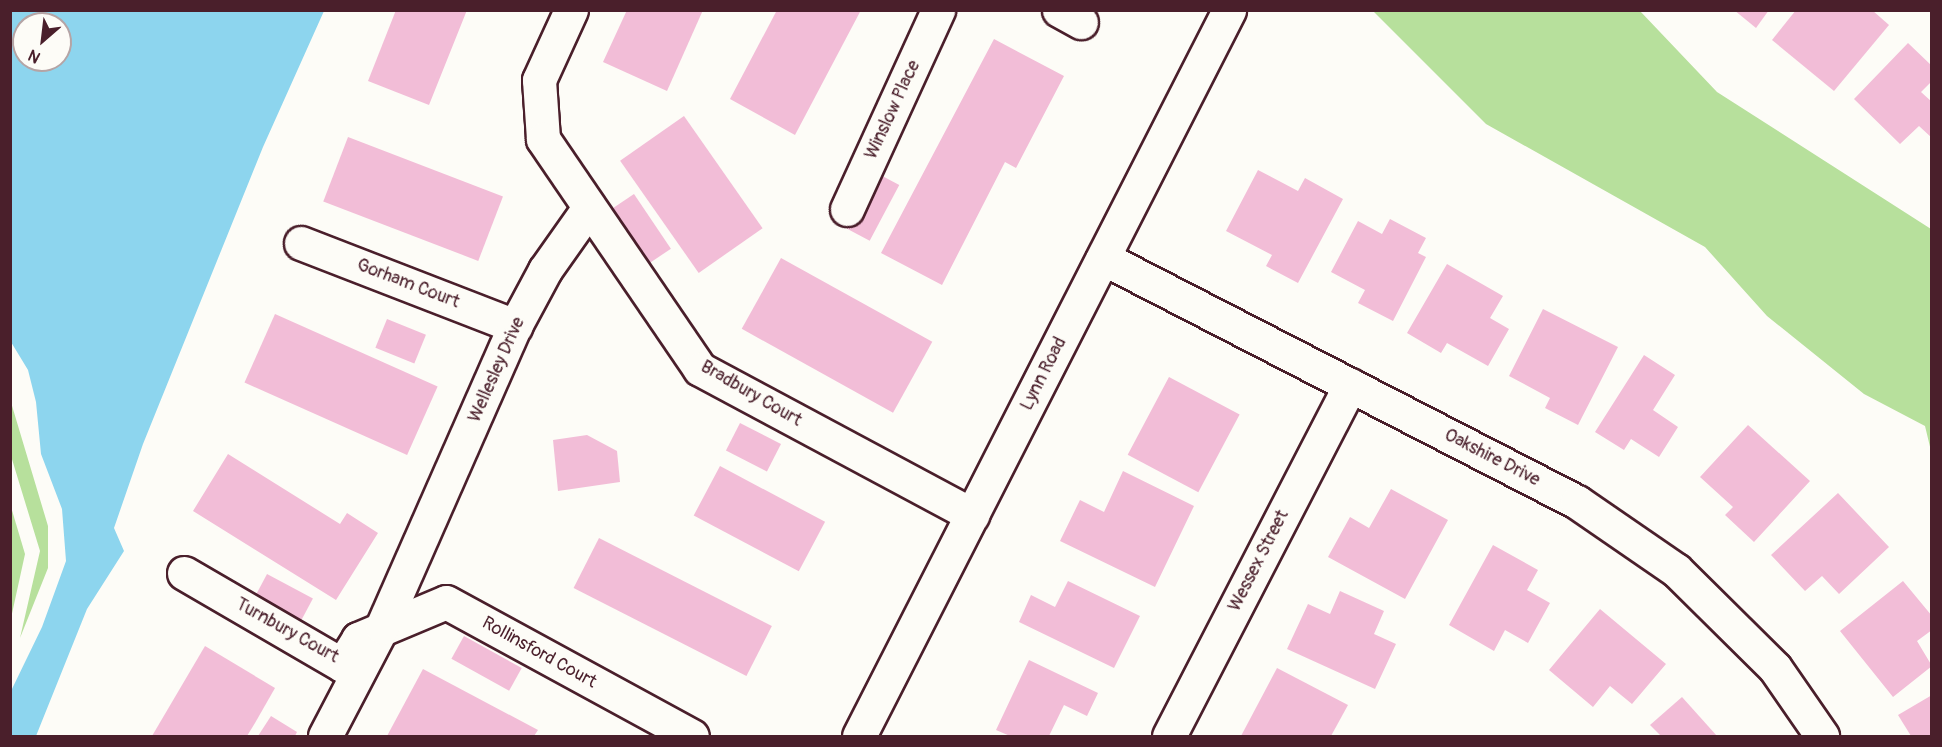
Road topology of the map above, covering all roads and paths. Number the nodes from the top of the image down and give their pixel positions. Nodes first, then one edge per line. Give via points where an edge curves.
1 (571, 10) edge
2 (938, 10) edge
3 (1229, 10) edge
4 (588, 209) junction
5 (847, 209) dead end
6 (301, 243) dead end
7 (1103, 258) junction
8 (515, 326) junction
9 (1350, 385) junction
10 (972, 514) junction
11 (184, 573) dead end
12 (382, 627) junction
13 (325, 736) edge
14 (692, 736) edge
15 (859, 736) edge
16 (1169, 736) edge
17 (1822, 736) edge

1 - 4 street via 539,80 543,139
2 - 5 street, Winslow Place
3 - 7 street, Lynn Road
4 - 8 street, Wellesley Drive via 545,270
4 - 10 street, Bradbury Court via 700,369
6 - 8 street, Gorham Court
7 - 9 street, Oakshire Drive
7 - 10 street, Lynn Road
8 - 12 street, Wellesley Drive
9 - 16 street, Wessex Street
9 - 17 street, Oakshire Drive via 1577,502 1676,570 1775,668
10 - 15 street, Lynn Road
11 - 12 street, Turnbury Court via 342,665 358,639
12 - 13 street, Wellesley Drive
12 - 14 street, Rollinsford Court via 446,602

